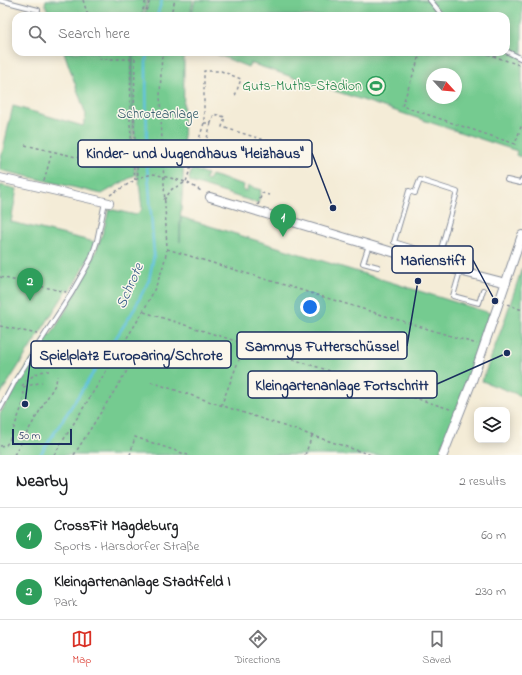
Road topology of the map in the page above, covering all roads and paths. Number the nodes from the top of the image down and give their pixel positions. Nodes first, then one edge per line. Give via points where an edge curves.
1 (0, 0) edge
2 (83, 0) edge
3 (146, 0) edge
4 (150, 0) edge
5 (175, 0) edge
6 (430, 0) edge
7 (38, 10) dead end
8 (87, 12) edge
9 (142, 12) edge
10 (146, 12) edge
11 (171, 12) edge
12 (440, 12) edge
13 (510, 53) edge
14 (99, 56) edge
15 (135, 56) edge
16 (162, 56) edge
17 (420, 56) edge
18 (493, 56) edge
19 (131, 59) joint
20 (522, 59) edge
21 (522, 66) edge
22 (235, 96) dead end
23 (204, 123) junction
24 (211, 124) junction
25 (522, 124) edge
26 (207, 138) dead end
27 (25, 146) dead end
28 (196, 149) junction
29 (52, 152) junction
30 (212, 154) dead end
31 (89, 160) dead end
32 (290, 166) dead end
33 (163, 176) junction
34 (0, 178) edge
35 (138, 178) junction
36 (135, 180) junction
37 (507, 180) dead end
38 (522, 180) edge
39 (44, 181) dead end
40 (186, 182) junction
41 (269, 196) dead end
42 (210, 197) joint
43 (164, 200) junction
44 (107, 202) junction
45 (257, 210) junction
46 (522, 235) edge
47 (394, 242) joint
48 (368, 245) junction
49 (167, 249) junction
50 (378, 267) dead end
51 (460, 271) junction
52 (0, 277) edge
53 (506, 283) junction
54 (483, 290) dead end
55 (71, 294) junction
56 (500, 301) junction
57 (522, 310) edge
58 (144, 312) junction
59 (0, 326) edge
60 (44, 336) junction
61 (245, 344) junction
62 (479, 345) dead end
63 (142, 347) dead end
64 (49, 371) dead end
65 (57, 376) dead end
66 (15, 381) junction
67 (42, 382) dead end
68 (151, 382) dead end
69 (23, 387) junction
70 (221, 406) junction
71 (0, 409) edge
72 (456, 411) dead end
73 (312, 436) junction
74 (0, 446) edge
75 (14, 455) edge
76 (54, 455) edge
77 (74, 455) edge
78 (130, 455) edge
79 (188, 455) edge
80 (305, 455) edge
81 (371, 455) edge
82 (443, 455) edge

1 - 7 lane
2 - 8 path
3 - 9 path
4 - 10 path
5 - 11 path
6 - 12 lane
13 - 20 lane
14 - 19 path via 100,59
15 - 35 path via 134,124
16 - 33 path via 160,96
17 - 25 path via 402,106 515,144
18 - 21 path
19 - 36 path via 130,124
22 - 23 path via 241,79 221,71 204,71
23 - 24 path
23 - 28 path
24 - 26 path
24 - 32 path via 214,114 225,117 222,127 274,143 268,160
27 - 29 path
28 - 30 path
28 - 40 path
29 - 31 path
29 - 39 path
33 - 35 path via 154,174
33 - 40 path
33 - 43 path
34 - 44 street
35 - 36 path
36 - 44 path via 108,196
37 - 38 lane via 520,183
40 - 42 path
40 - 43 path via 172,189
41 - 45 path via 262,193
42 - 45 street
43 - 49 path
44 - 55 lane via 94,250
45 - 48 street
46 - 53 street
47 - 47 lane via 409,191 415,193 420,180 457,192 439,256
48 - 50 lane via 363,263
48 - 51 street
49 - 58 path via 164,265
49 - 62 path
51 - 53 street
51 - 54 lane via 453,296 479,303
52 - 55 path
53 - 56 street
55 - 60 lane
56 - 57 path
56 - 82 street
58 - 61 path
58 - 76 path
59 - 60 path
60 - 66 lane
61 - 70 path
61 - 72 path
63 - 77 path
64 - 69 path via 39,372
65 - 75 path via 56,383
66 - 69 path
66 - 71 lane
67 - 69 path
68 - 70 path
69 - 74 path via 23,404 10,438 6,445
70 - 73 path
73 - 80 path
73 - 81 path
78 - 79 path via 135,437

